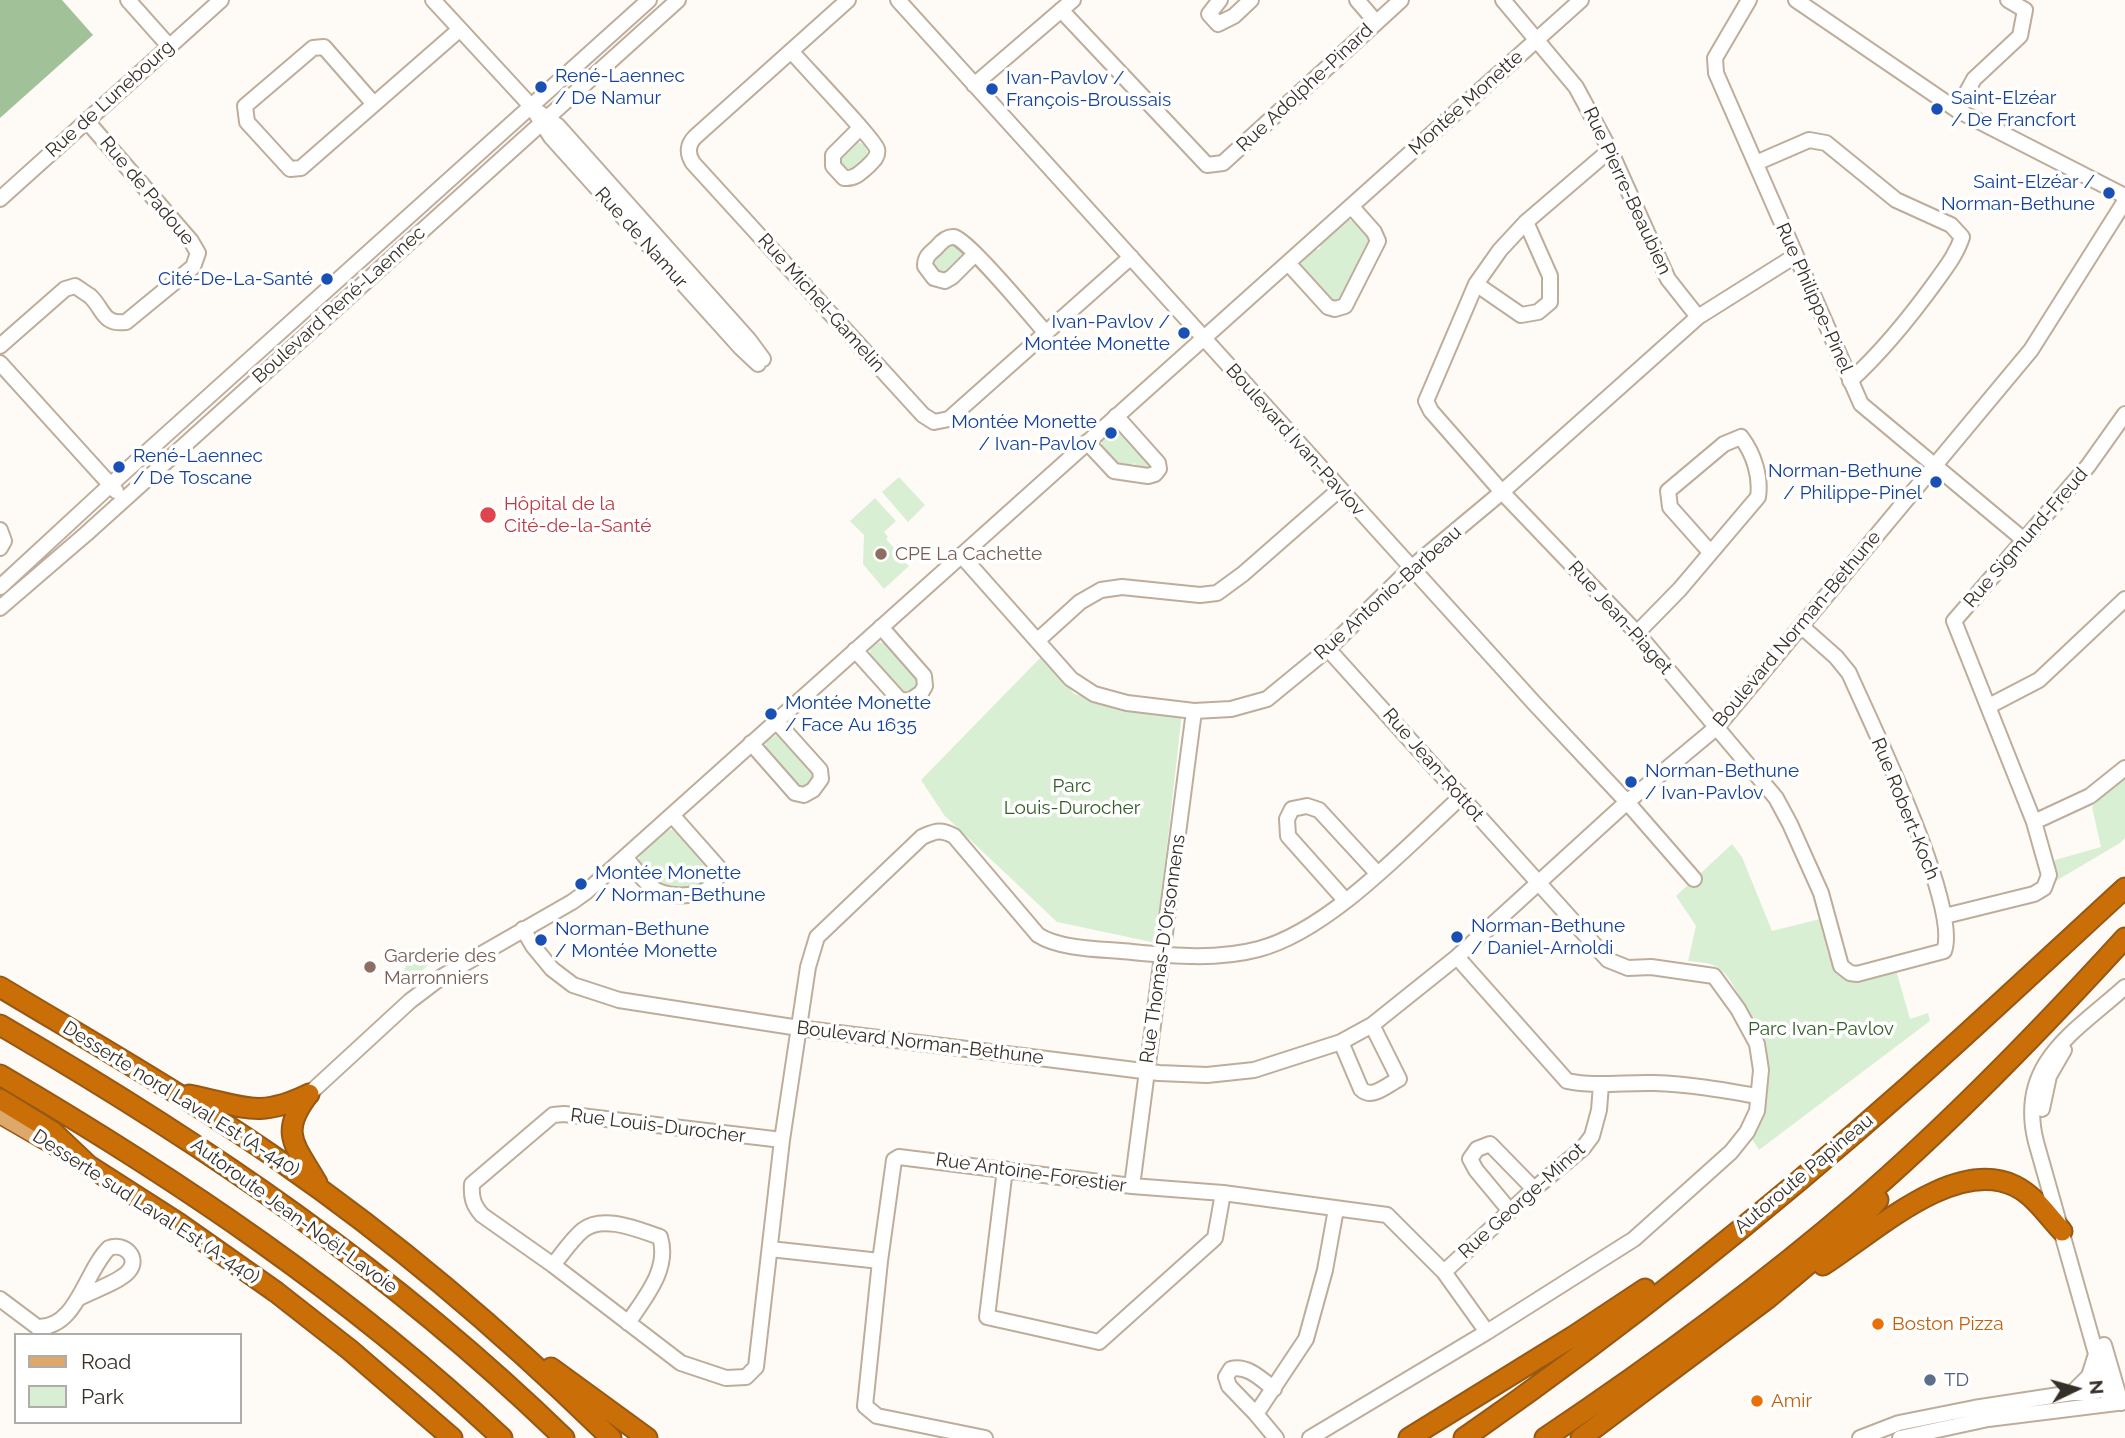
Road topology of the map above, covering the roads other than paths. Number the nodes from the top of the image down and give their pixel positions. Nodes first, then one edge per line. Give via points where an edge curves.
1 (128, 0) edge
2 (221, 0) edge
3 (433, 0) edge
4 (649, 0) edge
5 (678, 0) edge
6 (848, 0) edge
7 (898, 0) edge
8 (1220, 0) edge
9 (1251, 0) edge
10 (1357, 0) edge
11 (1401, 0) edge
12 (1503, 0) edge
13 (1581, 0) edge
14 (1749, 0) edge
15 (1796, 0) edge
16 (2008, 0) edge
17 (1067, 5) edge
18 (1376, 22) junction
19 (459, 30) junction
20 (1538, 39) junction
21 (169, 46) junction
22 (791, 51) junction
23 (974, 85) junction
24 (373, 103) junction
25 (531, 106) junction
26 (1957, 110) junction
27 (86, 120) junction
28 (544, 121) junction
29 (860, 128) dead end
30 (1610, 150) junction
31 (1756, 163) junction
32 (2125, 195) edge
33 (0, 199) edge
34 (2125, 201) edge
35 (1351, 206) junction
36 (1526, 222) junction
37 (975, 254) dead end
38 (1795, 256) junction
39 (1131, 257) junction
40 (1288, 263) junction
41 (1476, 284) junction
42 (1698, 317) junction
43 (1045, 332) junction
44 (1203, 338) junction
45 (0, 346) edge
46 (760, 362) dead end
47 (0, 363) edge
48 (1850, 381) junction
49 (2125, 414) edge
50 (1116, 416) junction
51 (1087, 442) junction
52 (1935, 464) junction
53 (110, 485) junction
54 (1340, 489) junction
55 (1502, 492) junction
56 (123, 500) junction
57 (0, 530) edge
58 (2024, 540) junction
59 (0, 548) edge
60 (1710, 552) junction
61 (961, 555) junction
62 (1411, 568) junction
63 (0, 587) edge
64 (2125, 600) edge
65 (0, 608) edge
66 (1801, 626) junction
67 (881, 627) junction
68 (1637, 633) junction
69 (1037, 641) junction
70 (1328, 649) junction
71 (855, 650) junction
72 (1989, 706) junction
73 (1194, 711) junction
74 (776, 721) junction
75 (1717, 727) junction
76 (751, 743) junction
77 (2125, 768) edge
78 (1462, 796) junction
79 (1627, 802) junction
80 (672, 814) junction
81 (2034, 822) junction
82 (625, 857) junction
83 (1377, 873) junction
84 (1694, 879) dead end
85 (1538, 882) junction
86 (2125, 888) edge
87 (1345, 900) junction
88 (1945, 916) junction
89 (523, 929) junction
90 (2125, 939) edge
91 (1164, 955) junction
92 (1457, 957) junction
93 (1841, 966) joint
94 (0, 987) edge
95 (2120, 991) edge
96 (0, 1025) edge
97 (1372, 1026) junction
98 (799, 1028) junction
99 (1341, 1042) junction
100 (1146, 1071) junction
101 (0, 1075) edge
102 (1601, 1085) junction
103 (178, 1093) junction
104 (309, 1094) junction
105 (1757, 1096) junction
106 (0, 1099) edge
107 (0, 1114) edge
108 (1951, 1118) junction
109 (782, 1140) junction
110 (89, 1166) junction
111 (1005, 1169) junction
112 (1132, 1186) junction
113 (320, 1189) junction
114 (1534, 1189) junction
115 (1223, 1193) junction
116 (1768, 1206) junction
117 (1336, 1209) junction
118 (1510, 1211) junction
119 (2062, 1231) junction
120 (771, 1249) junction
121 (880, 1261) junction
122 (553, 1265) junction
123 (1444, 1272) junction
124 (79, 1298) dead end
125 (1768, 1298) junction
126 (0, 1299) edge
127 (628, 1323) junction
128 (42, 1331) edge
129 (498, 1332) junction
130 (1487, 1332) junction
131 (2096, 1354) junction
132 (1274, 1389) junction
133 (2072, 1394) junction
134 (2117, 1395) edge
135 (1256, 1414) junction
136 (446, 1434) edge
137 (502, 1438) edge
138 (564, 1438) edge
139 (611, 1438) edge
140 (647, 1438) edge
141 (985, 1438) edge
142 (1276, 1438) edge
143 (1310, 1438) edge
144 (1409, 1438) edge
145 (1464, 1438) edge
146 (1545, 1438) edge
147 (1581, 1438) edge
148 (1860, 1438) edge
149 (1900, 1438) edge

1 - 21 street
2 - 21 street, Rue de Lunebourg
3 - 19 street, Rue de Namur
4 - 25 street, Boulevard René-Laennec
5 - 28 street, Boulevard René-Laennec
6 - 22 street, Rue Michel-Gamelin
7 - 23 street, Boulevard Ivan-Pavlov
8 - 9 street via 1209,14 1218,24
10 - 18 street
11 - 18 street, Rue Adolphe-Pinard
12 - 20 street, Rue Pierre-Beaubien
13 - 20 street, Montée Monette
14 - 31 street, Rue Philippe-Pinel via 1715,58 1716,73
15 - 26 street
16 - 26 street via 2025,10 2020,36 1974,79
17 - 18 street, Rue Adolphe-Pinard via 1207,165 1223,163
17 - 23 street
19 - 24 street
19 - 25 street, Rue de Namur
20 - 30 street, Rue Pierre-Beaubien via 1576,87
20 - 35 street, Montée Monette
21 - 27 street, Rue de Lunebourg
22 - 29 street
22 - 43 street, Rue Michel-Gamelin via 693,139 689,152 697,167 928,419 940,422 952,417
23 - 39 street, Boulevard Ivan-Pavlov
24 - 24 street via 301,168 290,169 247,122 245,106 313,48 324,47
25 - 28 street, Rue de Namur
25 - 53 street, Boulevard René-Laennec
26 - 32 street
27 - 33 street, Rue de Lunebourg
27 - 45 street, Rue de Padoue via 191,241 198,253 193,267 126,322 106,318 92,298 75,286 65,289
28 - 46 street, Rue de Namur via 559,147 741,348
28 - 56 street, Boulevard René-Laennec
30 - 36 street, Rue Jean-Piaget
30 - 42 street, Rue Pierre-Beaubien via 1668,279
31 - 38 street, Rue Philippe-Pinel
31 - 48 street via 1809,140 1826,144 1896,200 1951,225 1962,237 1923,299
34 - 52 street, Boulevard Norman-Bethune via 2031,350
35 - 40 street, Montée Monette
35 - 40 street via 1378,241 1345,306 1328,307
36 - 41 street, Rue Jean-Piaget
36 - 41 street via 1550,276 1550,302 1538,312 1521,315
37 - 43 street
38 - 42 street, Rue Antonio-Barbeau
38 - 48 street, Rue Philippe-Pinel
39 - 43 street, Rue Michel-Gamelin
39 - 44 street, Boulevard Ivan-Pavlov
40 - 44 street, Montée Monette
41 - 55 street, Rue Jean-Piaget via 1426,401
42 - 55 street, Rue Antonio-Barbeau
44 - 50 street, Montée Monette
44 - 54 street, Boulevard Ivan-Pavlov
47 - 53 street
48 - 52 street, Rue Philippe-Pinel via 1861,404
49 - 58 street, Rue Sigmund-Freud via 2088,466
50 - 51 street, Montée Monette
50 - 51 street via 1158,463 1156,474 1114,471
51 - 61 street, Montée Monette
52 - 58 street, Rue Philippe-Pinel
52 - 66 street, Boulevard Norman-Bethune
53 - 56 street
53 - 63 street, Boulevard René-Laennec
54 - 62 street, Boulevard Ivan-Pavlov
54 - 69 street via 1217,593 1122,587 1101,590 1080,602
55 - 62 street, Rue Antonio-Barbeau
55 - 68 street, Rue Jean-Piaget
56 - 65 street, Boulevard René-Laennec
57 - 59 street via 4,541
58 - 72 street, Rue Sigmund-Freud via 1954,621
60 - 60 street via 1670,507 1668,491 1724,444 1741,437 1760,482 1758,497
60 - 68 street
61 - 67 street, Montée Monette
61 - 69 street, Rue Antonio-Barbeau
62 - 70 street, Rue Antonio-Barbeau
62 - 79 street, Boulevard Ivan-Pavlov
64 - 72 street via 2039,680
66 - 75 street, Boulevard Norman-Bethune
66 - 88 street, Rue Robert-Koch via 1849,673 1924,846
67 - 71 street, Montée Monette
67 - 71 street via 924,676 921,693 909,701 899,699
68 - 75 street, Rue Jean-Piaget
69 - 73 street, Rue Antonio-Barbeau via 1070,679 1094,694
70 - 73 street, Rue Antonio-Barbeau via 1268,699 1231,709
70 - 78 street, Rue Jean-Rottot
71 - 74 street, Montée Monette
72 - 81 street, Rue Sigmund-Freud
73 - 91 street, Rue Thomas-D'Orsonnens
74 - 76 street, Montée Monette
74 - 76 street via 820,770 821,782 811,792 795,793
75 - 79 street, Boulevard Norman-Bethune
75 - 93 street, Rue Jean-Piaget via 1776,798 1790,824 1821,893
76 - 80 street, Montée Monette
77 - 81 street via 2090,796
78 - 83 street, Rue Louis-Durocher
78 - 85 street, Rue Jean-Rottot
79 - 84 street, Boulevard Ivan-Pavlov
79 - 85 street, Boulevard Norman-Bethune
80 - 82 street, Montée Monette
80 - 82 street via 717,865 717,877 704,891 694,896 658,891
81 - 88 street, Rue Sigmund-Freud via 2049,875 2044,888
82 - 89 street, Montée Monette via 577,899
83 - 87 street, Rue Louis-Durocher
83 - 87 street via 1319,810 1307,806 1292,809 1288,836
85 - 92 street, Boulevard Norman-Bethune
85 - 105 street via 1608,960 1628,968 1714,976 1757,1044
86 - 116 highway, Autoroute Papineau via 1911,1084
87 - 91 street, Rue Louis-Durocher via 1309,928 1259,949
88 - 93 street, Rue Robert-Koch via 1944,951 1857,974
89 - 98 street, Boulevard Norman-Bethune via 552,969 573,985 619,1000
89 - 104 street, Montée Monette via 429,986
90 - 108 highway
91 - 98 street, Rue Louis-Durocher via 1047,941 954,836 933,831 817,937
91 - 100 street, Rue Thomas-D'Orsonnens
92 - 97 street, Boulevard Norman-Bethune
92 - 102 street via 1567,1081
94 - 103 highway, Desserte nord Laval Est (A-440)
95 - 119 street via 2056,1047 2035,1089 2034,1129
95 - 134 street via 2055,1064 2041,1116
96 - 138 highway, Autoroute Jean-Noël-Lavoie via 163,1122 328,1236 446,1330
97 - 99 street, Boulevard Norman-Bethune
97 - 99 street via 1399,1079 1372,1094 1361,1089
98 - 100 street, Boulevard Norman-Bethune
98 - 109 street, Rue Louis-Durocher
99 - 100 street, Boulevard Norman-Bethune via 1254,1070 1207,1075
100 - 112 street, Rue Thomas-D'Orsonnens
101 - 137 highway, Autoroute Jean-Noël-Lavoie via 129,1152 267,1245 384,1335
102 - 105 street via 1684,1084
102 - 114 street, Rue George-Minot via 1591,1136
103 - 104 highway via 262,1110
103 - 113 highway, Desserte nord Laval Est (A-440)
104 - 113 highway via 293,1119 292,1136
105 - 130 street via 1757,1111 1731,1153 1634,1238
106 - 110 highway via 52,1131
107 - 110 main road, Desserte sud Laval Est (A-440)
108 - 125 highway via 1856,1224
108 - 146 highway via 1860,1202 1757,1286
109 - 120 street, Rue Louis-Durocher
109 - 122 street, Rue Louis-Durocher via 553,1115 472,1184 471,1195 482,1215
110 - 136 highway, Desserte sud Laval Est (A-440) via 255,1276 350,1350
111 - 112 street, Rue Antoine-Forestier
111 - 115 street via 987,1317 1099,1342 1215,1238
111 - 121 street, Rue Antoine-Forestier via 913,1157 894,1160
112 - 115 street, Rue Antoine-Forestier
113 - 129 highway, Desserte nord Laval Est (A-440)
114 - 118 street, Rue George-Minot
114 - 118 street via 1490,1144 1477,1149 1470,1160
115 - 117 street, Rue Antoine-Forestier
116 - 144 highway via 1574,1336
116 - 145 highway, Autoroute Papineau via 1607,1334
117 - 123 street, Rue Antoine-Forestier via 1387,1215
117 - 132 street via 1306,1339
118 - 123 street, Rue George-Minot
119 - 125 highway via 2015,1186 1984,1180 1960,1182 1926,1197
119 - 131 street
120 - 121 street
120 - 127 street, Rue Louis-Durocher via 756,1367 746,1377 726,1378 681,1363
121 - 141 street, Rue Antoine-Forestier via 865,1406 877,1416
122 - 127 street, Rue Louis-Durocher
122 - 127 street via 584,1229 601,1224 629,1226 660,1237 664,1251 658,1278
123 - 130 street, Rue Antoine-Forestier
124 - 128 street via 56,1324
125 - 147 highway
126 - 128 street
129 - 139 highway, Desserte nord Laval Est (A-440)
129 - 140 highway
130 - 143 street
131 - 133 street via 2089,1376
131 - 134 street
132 - 135 street
132 - 135 street via 1248,1369 1231,1369 1229,1386
133 - 134 street
133 - 148 street via 1974,1408 1907,1422
134 - 149 street
135 - 142 street

